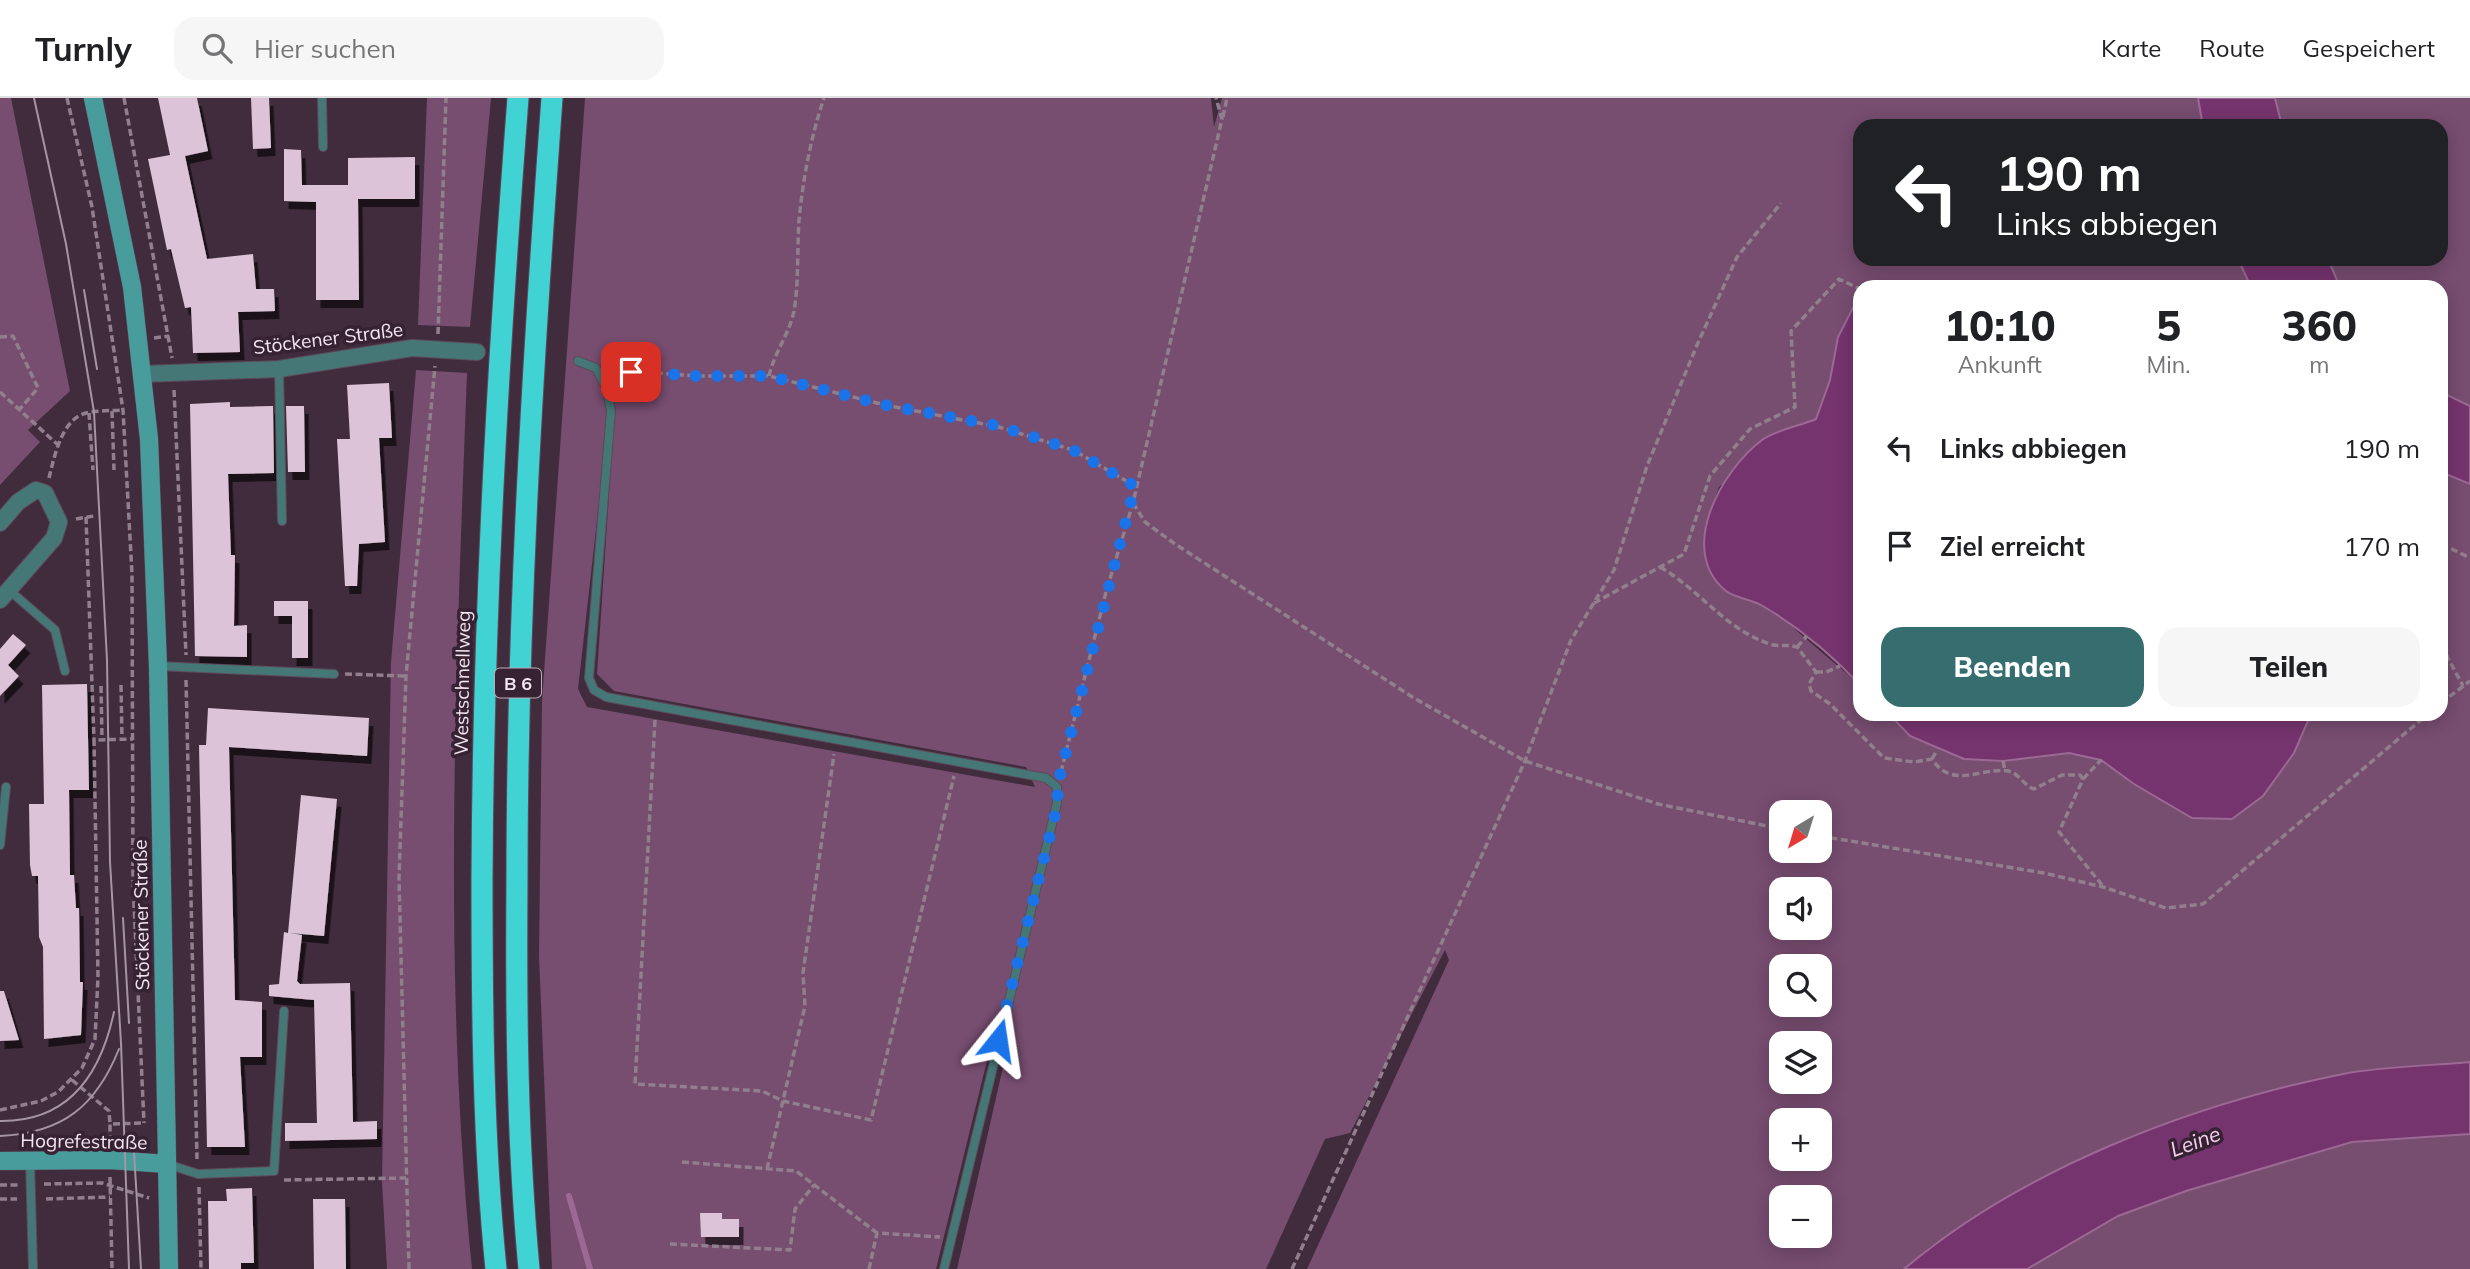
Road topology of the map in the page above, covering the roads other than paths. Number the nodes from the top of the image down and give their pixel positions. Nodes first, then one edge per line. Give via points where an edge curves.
1 (93, 98) edge
2 (322, 98) edge
3 (518, 98) edge
4 (552, 98) edge
5 (323, 148) dead end
6 (477, 352) dead end
7 (578, 361) dead end
8 (279, 369) junction
9 (143, 374) junction
10 (282, 521) dead end
11 (0, 523) edge
12 (4, 595) edge
13 (158, 666) junction
14 (65, 671) dead end
15 (334, 674) road end
16 (6, 787) dead end
17 (0, 845) edge
18 (284, 1011) dead end
19 (0, 1161) edge
20 (30, 1161) junction
21 (167, 1164) junction
22 (33, 1269) edge
23 (169, 1269) edge
24 (496, 1269) edge
25 (529, 1269) edge
26 (944, 1269) edge

1 - 9 street, Stöckener Straße via 132,287
2 - 5 lane
3 - 24 highway, Westschnellweg / B 6 via 493,465 483,717 482,982
4 - 25 highway, B 6 via 527,470 517,719 516,984
6 - 8 street, Stöckener Straße via 412,348
7 - 26 lane via 596,368 611,411 589,678 594,690 606,697 657,707 1046,778 1057,787 1058,803
8 - 9 street, Stöckener Straße
8 - 10 lane
9 - 13 street, Stöckener Straße
11 - 12 street via 36,490 45,493 59,522 54,538
12 - 14 lane via 55,630
13 - 15 lane
13 - 21 street, Stöckener Straße
16 - 17 lane
18 - 21 lane via 274,1171 198,1174
19 - 20 street, Hogrefestraße
20 - 21 street, Hogrefestraße
20 - 22 lane
21 - 23 street, Stöckener Straße

